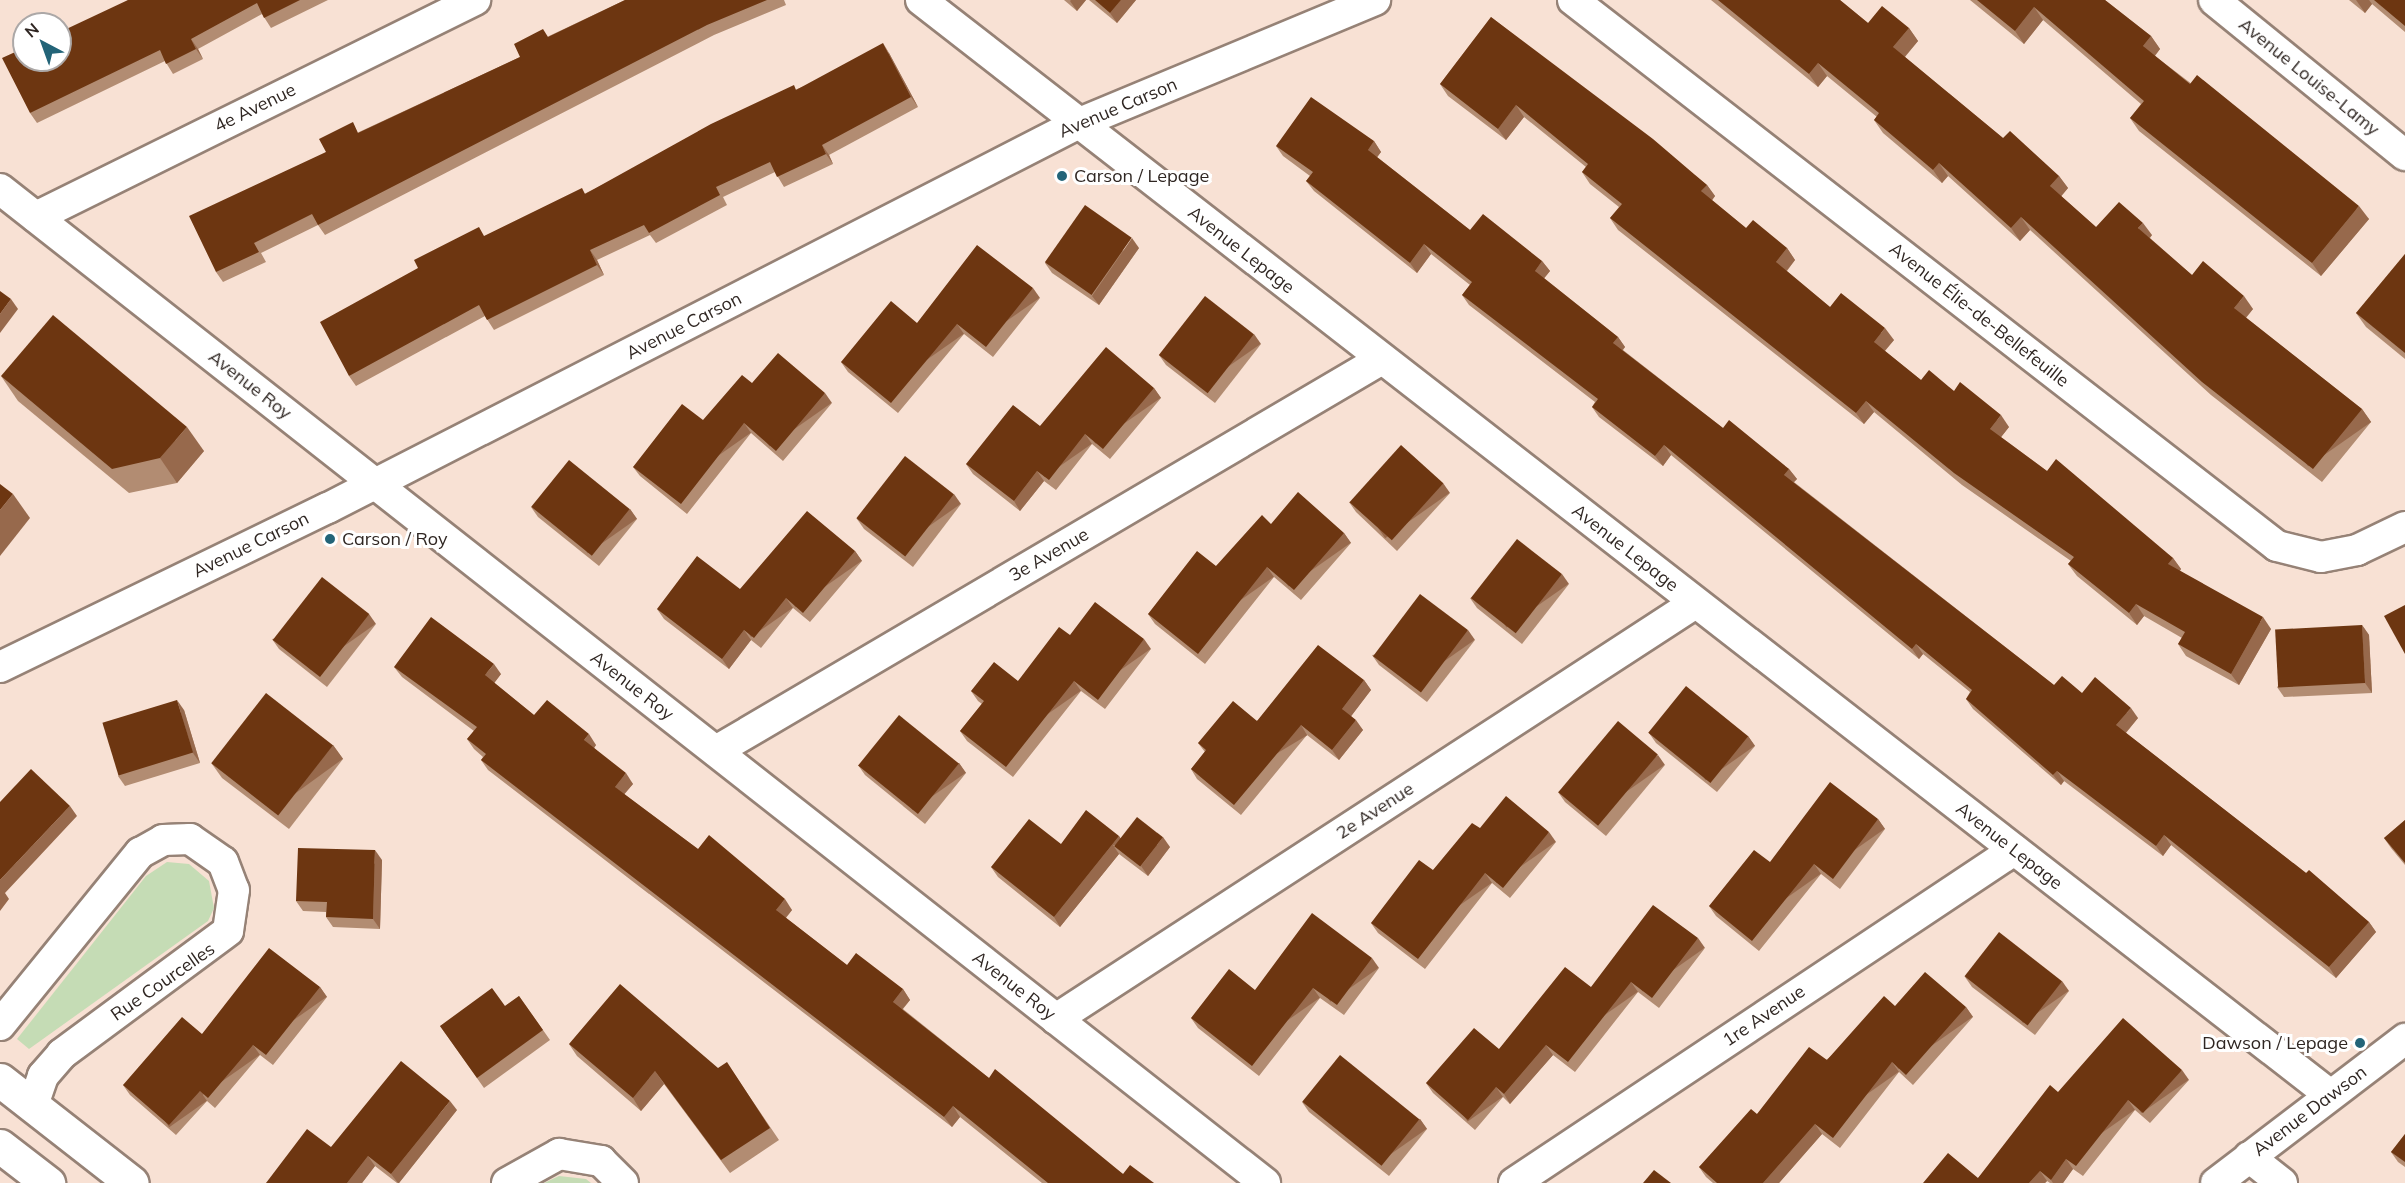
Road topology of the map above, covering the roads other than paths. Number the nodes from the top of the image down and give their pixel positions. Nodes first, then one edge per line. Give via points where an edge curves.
1 (475, 0) edge
2 (921, 0) edge
3 (1375, 0) edge
4 (1573, 0) edge
5 (2214, 0) edge
6 (1077, 124) junction
7 (2405, 154) edge
8 (0, 189) edge
9 (36, 217) junction
10 (1382, 359) junction
11 (375, 484) junction
12 (2405, 527) edge
13 (1695, 603) junction
14 (0, 667) edge
15 (716, 751) junction
16 (2014, 850) junction
17 (1056, 1019) junction
18 (0, 1025) edge
19 (2405, 1039) edge
20 (0, 1080) edge
21 (2330, 1095) junction
22 (33, 1106) junction
23 (0, 1146) edge
24 (2249, 1157) junction
25 (48, 1183) edge
26 (132, 1183) edge
27 (507, 1183) edge
28 (623, 1183) edge
29 (1265, 1183) edge
30 (1514, 1183) edge
31 (2216, 1183) edge
32 (2282, 1183) edge

1 - 9 street, 4e Avenue
2 - 6 street, Avenue Lepage
3 - 6 street, Avenue Carson
4 - 12 street, Avenue Élie-de-Bellefeuille via 2277,546 2321,557 2357,550
5 - 7 street, Avenue Louise-Lamy
6 - 10 street, Avenue Lepage
6 - 11 street, Avenue Carson
8 - 9 street, Avenue Roy
9 - 11 street, Avenue Roy
10 - 13 street, Avenue Lepage
10 - 15 street, 3e Avenue
11 - 14 street, Avenue Carson
11 - 15 street, Avenue Roy
13 - 16 street, Avenue Lepage
13 - 17 street, 2e Avenue
15 - 17 street, Avenue Roy
16 - 21 street, Avenue Lepage
16 - 30 street, 1re Avenue
17 - 29 street, Avenue Roy
18 - 22 street, Rue Courcelles via 140,852 163,840 190,839 223,862 234,890 228,931 62,1054 43,1076
19 - 21 street, Avenue Dawson
20 - 22 street
21 - 24 street, Avenue Dawson
22 - 26 street
23 - 25 street
24 - 31 street, Avenue Dawson
24 - 32 street
27 - 28 street via 559,1154 601,1161

